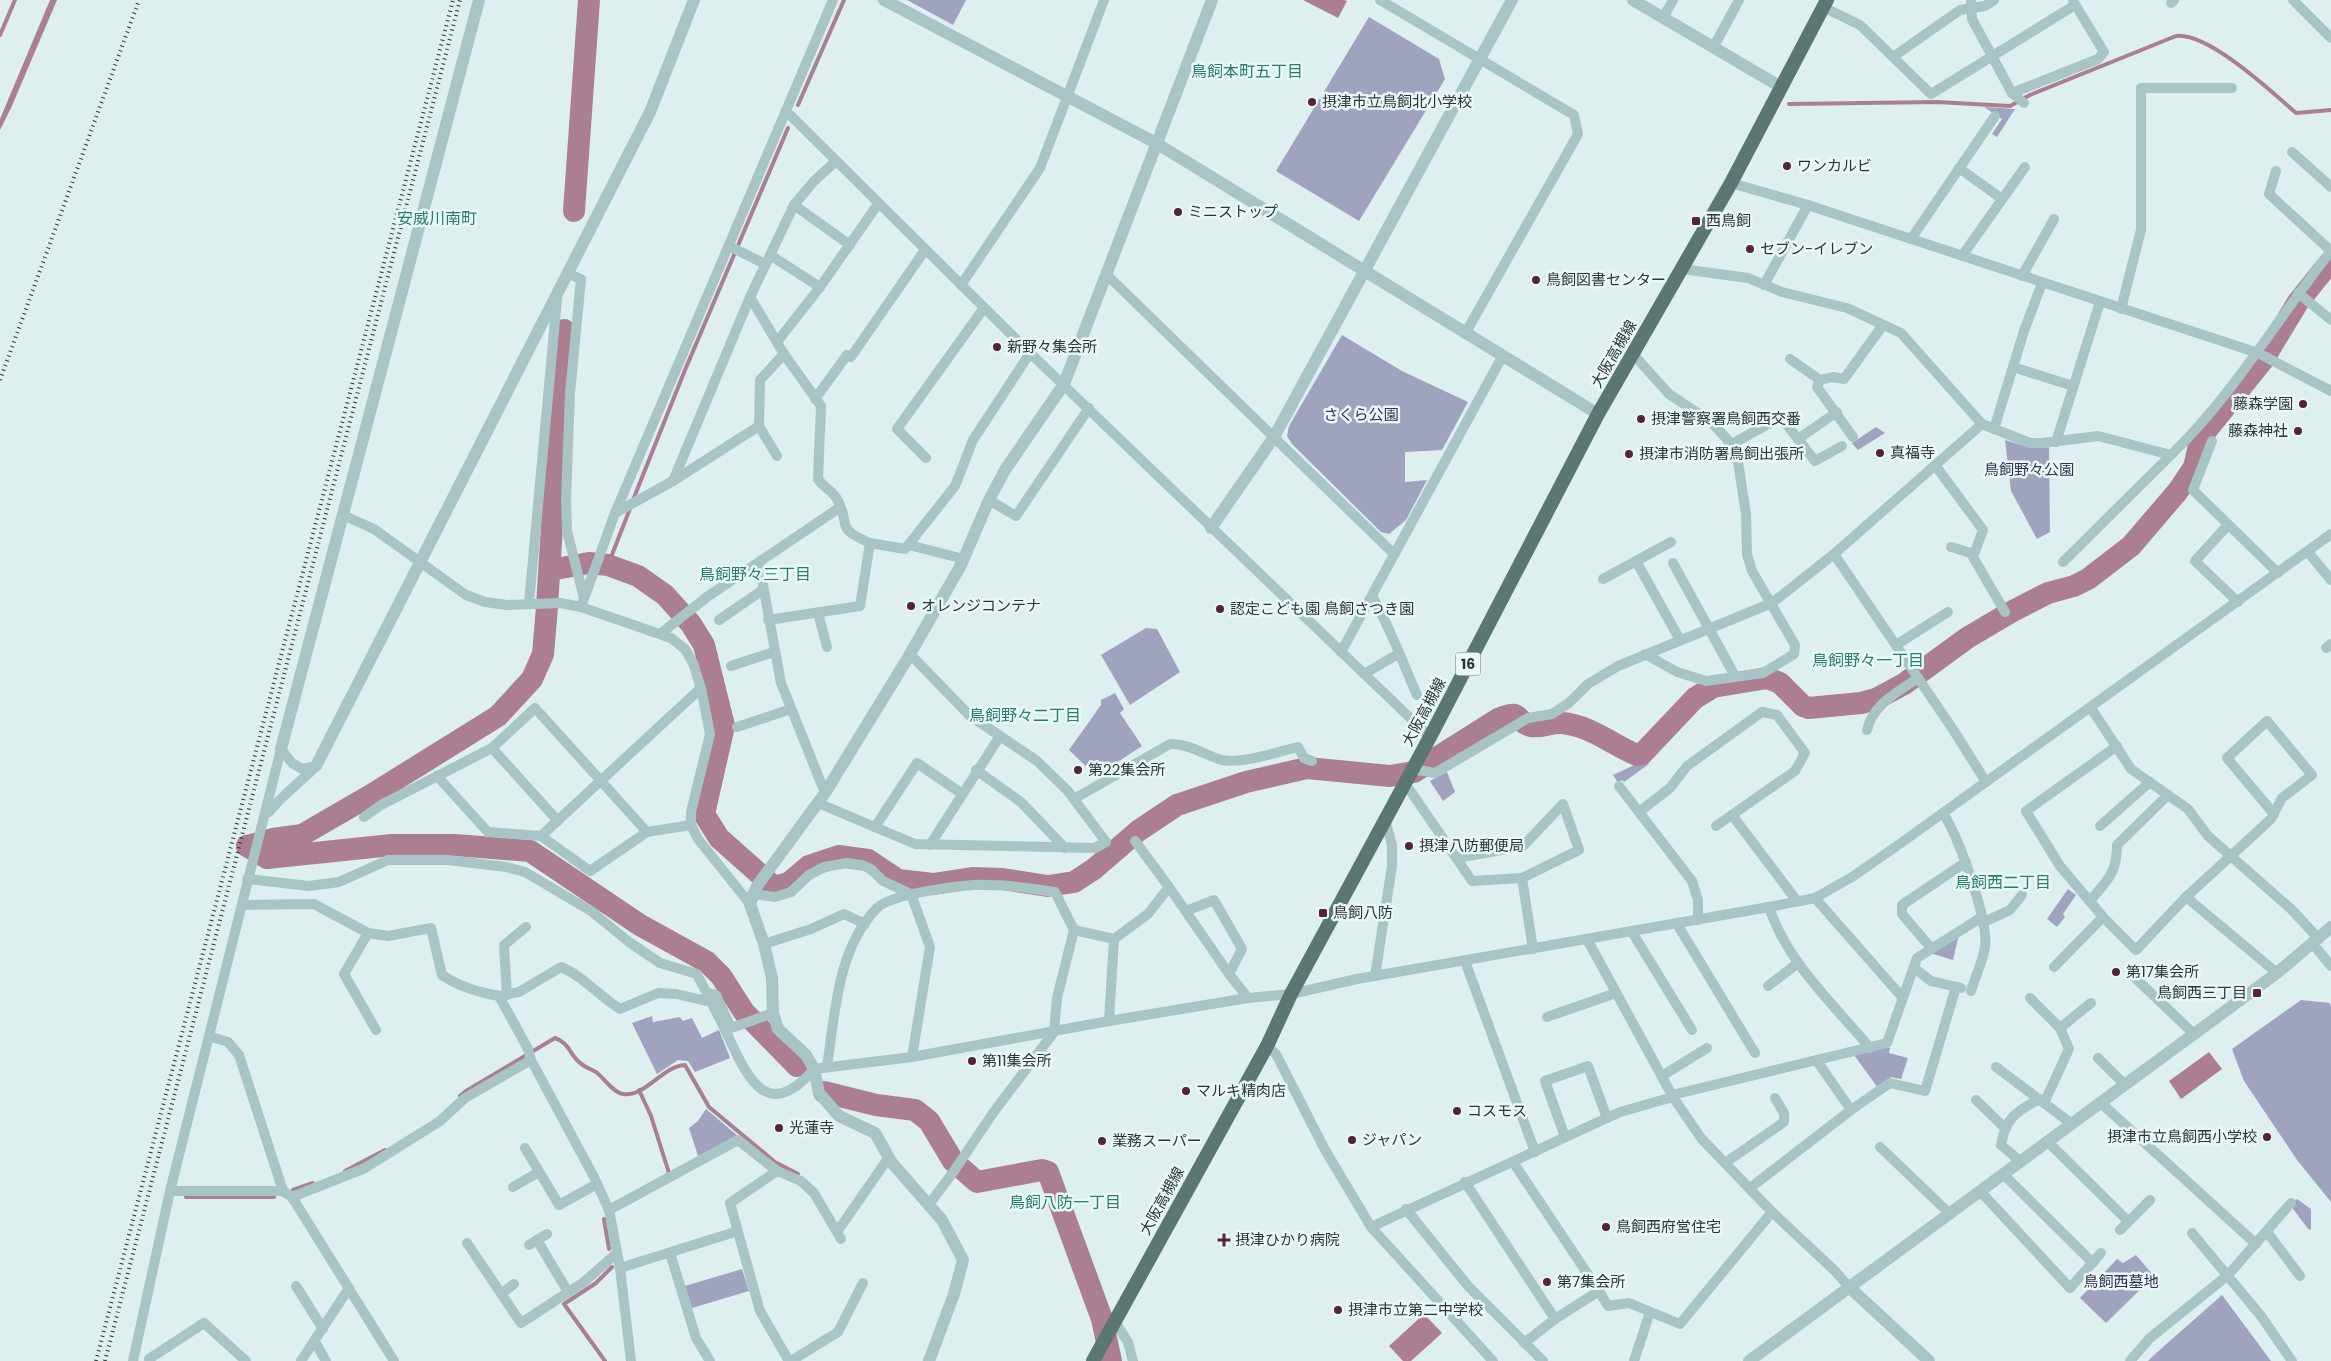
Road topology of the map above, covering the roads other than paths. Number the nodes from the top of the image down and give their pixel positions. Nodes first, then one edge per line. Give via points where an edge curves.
1 (479, 0) edge
2 (694, 0) edge
3 (833, 0) edge
4 (884, 0) edge
5 (1104, 0) edge
6 (1212, 0) edge
7 (1380, 0) edge
8 (1512, 0) edge
9 (1633, 0) edge
10 (1672, 0) edge
11 (1739, 0) edge
12 (1994, 0) edge
13 (2293, 0) edge
14 (2074, 3) edge
15 (1825, 4) edge
16 (1971, 4) edge
17 (1662, 18) junction
18 (2331, 38) edge
19 (1713, 48) junction
20 (1991, 55) junction
21 (1893, 57) junction
22 (1480, 58) junction
23 (1781, 87) junction
24 (2232, 88) dead end
25 (1067, 96) junction
26 (786, 111) junction
27 (1995, 116) dead end
28 (1156, 143) junction
29 (2292, 152) dead end
30 (835, 162) junction
31 (2025, 167) dead end
32 (1960, 168) junction
33 (2276, 171) dead end
34 (1732, 183) junction
35 (2331, 187) edge
36 (2002, 199) junction
37 (878, 204) junction
38 (794, 205) junction
39 (1808, 205) junction
40 (2054, 219) dead end
41 (1911, 239) junction
42 (850, 244) junction
43 (729, 246) junction
44 (925, 250) junction
45 (2331, 251) edge
46 (1962, 256) junction
47 (767, 260) junction
48 (1682, 269) junction
49 (567, 272) junction
50 (1364, 272) junction
51 (1106, 274) junction
52 (2022, 276) junction
53 (2042, 283) junction
54 (1764, 285) junction
55 (960, 286) junction
56 (820, 287) junction
57 (557, 292) junction
58 (2301, 295) junction
59 (750, 297) junction
60 (2100, 302) junction
61 (984, 308) junction
62 (2121, 309) junction
63 (2331, 320) edge
64 (1883, 325) junction
65 (1464, 334) junction
66 (777, 342) junction
67 (1030, 353) junction
68 (784, 354) junction
69 (1633, 354) junction
70 (2263, 356) junction
71 (1502, 357) junction
72 (1790, 359) dead end
73 (2013, 367) junction
74 (1820, 380) junction
75 (1064, 384) junction
76 (2073, 386) junction
77 (2331, 391) edge
78 (815, 399) junction
79 (1089, 408) junction
80 (1837, 412) junction
81 (1598, 414) junction
82 (1982, 424) junction
83 (759, 426) junction
84 (1994, 429) junction
85 (1274, 437) junction
86 (1853, 437) dead end
87 (1798, 439) junction
88 (2212, 441) dead end
89 (2056, 442) junction
90 (1730, 445) junction
91 (1842, 446) dead end
92 (2171, 455) junction
93 (777, 456) dead end
94 (926, 458) dead end
95 (1936, 465) junction
96 (673, 481) junction
97 (989, 500) junction
98 (840, 508) junction
99 (615, 513) junction
100 (345, 516) junction
101 (2228, 524) junction
102 (1211, 528) junction
103 (2331, 534) edge
104 (1671, 542) dead end
105 (870, 543) junction
106 (909, 545) junction
107 (1951, 547) dead end
108 (2308, 552) junction
109 (1394, 554) junction
110 (1834, 554) junction
111 (1974, 554) junction
112 (964, 559) junction
113 (1636, 561) junction
114 (421, 562) junction
115 (2062, 562) dead end
116 (759, 563) junction
117 (1673, 563) dead end
118 (2278, 573) junction
119 (1604, 579) dead end
120 (2331, 580) edge
121 (763, 590) junction
122 (1372, 596) junction
123 (2238, 602) junction
124 (532, 603) junction
125 (582, 603) junction
126 (1772, 603) junction
127 (1948, 612) dead end
128 (2005, 612) dead end
129 (818, 613) junction
130 (719, 620) dead end
131 (768, 620) junction
132 (1708, 629) junction
133 (660, 634) junction
134 (1680, 640) junction
135 (1896, 645) junction
136 (827, 647) dead end
137 (774, 652) junction
138 (1341, 652) junction
139 (910, 654) junction
140 (1398, 654) junction
141 (1645, 654) junction
142 (731, 666) dead end
143 (1364, 674) junction
144 (1734, 676) junction
145 (1917, 676) junction
146 (700, 688) junction
147 (1417, 694) dead end
148 (791, 708) junction
149 (2091, 708) junction
150 (736, 727) dead end
151 (1867, 730) dead end
152 (1000, 736) junction
153 (1430, 737) junction
154 (2117, 746) junction
155 (492, 748) junction
156 (281, 749) junction
157 (1312, 761) dead end
158 (316, 766) junction
159 (1412, 769) junction
160 (976, 770) junction
161 (437, 776) junction
162 (602, 781) junction
163 (1986, 782) junction
164 (2150, 782) junction
165 (1405, 783) junction
166 (1619, 786) dead end
167 (961, 793) junction
168 (2168, 795) junction
169 (821, 798) junction
170 (1074, 799) junction
171 (1639, 812) junction
172 (1943, 813) junction
173 (2274, 814) junction
174 (1732, 815) junction
175 (364, 816) dead end
176 (1385, 819) junction
177 (264, 820) junction
178 (558, 821) junction
179 (691, 825) junction
180 (1716, 826) dead end
181 (2100, 826) dead end
182 (875, 828) junction
183 (647, 832) junction
184 (541, 836) junction
185 (1135, 841) dead end
186 (930, 845) junction
187 (1065, 848) junction
188 (2231, 857) junction
189 (1456, 858) junction
190 (1966, 862) junction
191 (1522, 878) junction
192 (247, 879) junction
193 (1170, 886) junction
194 (911, 894) junction
195 (753, 895) junction
196 (2022, 895) dead end
197 (2186, 897) junction
198 (1816, 898) junction
199 (1798, 901) junction
200 (2090, 901) junction
201 (242, 904) junction
202 (1769, 907) junction
203 (1186, 910) junction
204 (2103, 917) junction
205 (1698, 920) junction
206 (1982, 920) junction
207 (865, 924) junction
208 (1677, 924) junction
209 (526, 927) dead end
210 (2331, 927) edge
211 (1074, 930) junction
212 (1632, 932) junction
213 (368, 933) junction
214 (1114, 939) junction
215 (1587, 939) junction
216 (2316, 941) junction
217 (764, 944) junction
218 (1931, 948) junction
219 (1534, 949) junction
220 (1466, 961) junction
221 (1798, 963) junction
222 (2331, 966) edge
223 (2054, 967) dead end
224 (1914, 968) junction
225 (2277, 973) junction
226 (1229, 974) junction
227 (2132, 975) dead end
228 (1375, 976) junction
229 (1768, 986) dead end
230 (1956, 987) junction
231 (1616, 992) junction
232 (1291, 994) junction
233 (503, 995) junction
234 (1902, 997) junction
235 (709, 998) junction
236 (1248, 998) junction
237 (2030, 998) dead end
238 (2091, 1003) dead end
239 (773, 1013) junction
240 (1547, 1017) dead end
241 (1109, 1021) junction
242 (2060, 1028) junction
243 (376, 1030) dead end
244 (1692, 1030) dead end
245 (1054, 1032) junction
246 (2194, 1034) junction
247 (209, 1036) junction
248 (1267, 1046) junction
249 (1707, 1048) dead end
250 (1870, 1048) junction
251 (1754, 1053) dead end
252 (530, 1055) junction
253 (912, 1056) junction
254 (2098, 1058) dead end
255 (1817, 1061) junction
256 (827, 1067) junction
257 (1996, 1067) dead end
258 (814, 1069) junction
259 (1662, 1076) junction
260 (2125, 1085) junction
261 (1672, 1096) junction
262 (1775, 1098) dead end
263 (1976, 1100) dead end
264 (2041, 1101) junction
265 (2100, 1103) junction
266 (1851, 1110) junction
267 (1607, 1118) junction
268 (2072, 1124) junction
269 (2004, 1127) junction
270 (1565, 1138) junction
271 (2048, 1142) junction
272 (1880, 1147) dead end
273 (524, 1148) dead end
274 (1535, 1152) junction
275 (889, 1157) junction
276 (1513, 1162) junction
277 (2020, 1162) junction
278 (1725, 1163) junction
279 (1900, 1166) junction
280 (777, 1171) junction
281 (539, 1172) junction
282 (2003, 1174) junction
283 (1893, 1175) dead end
284 (1465, 1182) junction
285 (598, 1184) junction
286 (513, 1188) dead end
287 (1750, 1188) junction
288 (170, 1191) junction
289 (1980, 1191) junction
290 (288, 1194) junction
291 (2150, 1200) dead end
292 (930, 1203) junction
293 (2291, 1203) dead end
294 (1406, 1209) junction
295 (609, 1210) junction
296 (1772, 1212) junction
297 (1949, 1213) junction
298 (2128, 1222) junction
299 (1371, 1227) junction
300 (2120, 1230) dead end
301 (738, 1232) junction
302 (2267, 1232) junction
303 (2192, 1233) dead end
304 (547, 1234) dead end
305 (467, 1243) dead end
306 (2256, 1244) junction
307 (617, 1253) junction
308 (670, 1253) junction
309 (2101, 1253) dead end
310 (2092, 1263) junction
311 (620, 1268) junction
312 (2228, 1275) junction
313 (2300, 1276) dead end
314 (863, 1283) dead end
315 (514, 1284) dead end
316 (296, 1286) dead end
317 (1848, 1286) junction
318 (349, 1288) junction
319 (1599, 1291) junction
320 (568, 1292) junction
321 (501, 1294) junction
322 (1650, 1312) junction
323 (1555, 1319) junction
324 (1113, 1325) junction
325 (323, 1329) junction
326 (314, 1342) junction
327 (1524, 1343) junction
328 (136, 1349) junction
329 (150, 1360) edge
330 (133, 1361) edge
331 (246, 1361) edge
332 (301, 1361) edge
333 (326, 1361) edge
334 (394, 1361) edge
335 (630, 1361) edge
336 (710, 1361) edge
337 (790, 1361) edge
338 (929, 1361) edge
339 (1093, 1361) edge
340 (1133, 1361) edge
341 (1493, 1361) edge
342 (1542, 1361) edge
343 (1634, 1361) edge
344 (1748, 1361) edge
345 (1929, 1361) edge
346 (2130, 1361) edge
347 (2292, 1361) edge

1 - 100 street
2 - 49 street via 650,112
3 - 26 street
4 - 25 street
5 - 25 street
6 - 28 street
7 - 22 street
8 - 22 street
9 - 17 street
10 - 17 street
11 - 19 street
12 - 16 street via 1984,6
13 - 18 street
14 - 20 street
14 - 20 street via 2104,52 2098,59 2018,97
15 - 21 street via 1860,24
15 - 23 main road, 大阪高槻線 / 16
16 - 20 street via 1972,19
16 - 21 street
17 - 19 street
19 - 23 street
20 - 21 street via 1931,94
22 - 50 street
22 - 65 street via 1574,115 1578,134
23 - 34 main road, 大阪高槻線 / 16
24 - 62 street via 2141,88 2141,230
25 - 28 street
25 - 55 street via 1040,168
26 - 30 street
26 - 43 street
27 - 32 street
28 - 50 street
28 - 51 street
29 - 35 street
30 - 37 street
30 - 38 street
31 - 36 street
32 - 36 street
32 - 41 street
33 - 45 street via 2269,194
34 - 39 street
34 - 48 main road, 大阪高槻線 / 16
36 - 46 street
37 - 42 street
37 - 44 street
38 - 42 street
38 - 47 street
39 - 41 street
39 - 54 street
40 - 52 street
41 - 46 street
42 - 56 street
43 - 47 street
43 - 99 street
44 - 55 street
44 - 78 street via 851,357 846,355
45 - 58 street
46 - 52 street
47 - 56 street
47 - 59 street
48 - 54 street via 1748,278
48 - 69 main road, 大阪高槻線 / 16
49 - 57 street
49 - 125 street via 581,279 570,393 566,499 568,538
50 - 65 street
50 - 85 street
51 - 75 street
51 - 85 street
52 - 53 street
53 - 60 street
53 - 73 street
54 - 64 street via 1847,308
55 - 61 street
56 - 66 street
57 - 114 street
57 - 124 street
58 - 63 street
58 - 70 street
59 - 66 street
59 - 96 street
60 - 62 street
60 - 76 street
61 - 67 street
61 - 94 street via 897,429
62 - 70 street
64 - 74 street via 1844,379
64 - 82 street via 1901,333 1916,347
65 - 71 street
66 - 68 street
67 - 75 street
67 - 106 street via 973,440 955,486
68 - 78 street
68 - 83 street via 760,380
69 - 81 main road, 大阪高槻線 / 16
69 - 90 street via 1668,394 1710,422
70 - 77 street
70 - 92 street
71 - 81 street
71 - 109 street
72 - 74 street
73 - 76 street
73 - 84 street
74 - 80 street via 1817,387
75 - 79 street
75 - 97 street via 1005,470
76 - 89 street
78 - 98 street via 821,406 818,479 837,498
79 - 97 street via 1016,516
79 - 102 street
80 - 86 street
80 - 87 street
81 - 153 main road, 大阪高槻線 / 16
82 - 84 street
82 - 95 street
83 - 93 street
83 - 96 street
84 - 89 street via 2030,443
85 - 102 street
85 - 109 street
87 - 90 street via 1781,417
87 - 91 street via 1815,461
88 - 101 street via 2193,490
89 - 92 street via 2098,436
90 - 126 street via 1740,471 1746,514 1746,554 1752,571
92 - 115 street
95 - 110 street
95 - 111 street via 1983,530
96 - 99 street
97 - 112 street
98 - 105 street via 851,535
98 - 116 street
99 - 125 street
100 - 114 street via 374,529
100 - 156 street
101 - 118 street
101 - 123 street via 2195,561
102 - 138 street
103 - 108 street
104 - 113 street
105 - 106 street via 905,549
105 - 129 street via 860,606
106 - 112 street
107 - 111 street
108 - 118 street
108 - 120 street
109 - 122 street
110 - 126 street
110 - 135 street
111 - 128 street via 1972,557
112 - 139 street
113 - 119 street
113 - 134 street
114 - 124 street via 466,594 485,602 507,605
114 - 158 street
116 - 121 street
116 - 133 street
117 - 132 street
118 - 123 street
121 - 130 street
121 - 131 street
122 - 138 street
122 - 140 street via 1390,628
123 - 149 street
124 - 125 street
125 - 133 street
126 - 132 street
126 - 144 street via 1796,645 1794,654 1763,674
127 - 135 street
129 - 131 street
129 - 136 street
131 - 137 street
132 - 134 street
132 - 144 street
133 - 146 street via 685,649
134 - 141 street
135 - 145 street
137 - 142 street
137 - 148 street via 781,684
138 - 143 street
139 - 152 street via 969,715
139 - 169 street
140 - 143 street
140 - 147 street
141 - 144 street via 1677,672 1706,681
141 - 159 street via 1588,684 1552,714 1524,721 1435,773
143 - 153 street
145 - 151 street via 1871,716
145 - 163 street
146 - 162 street
146 - 179 street via 710,734 691,812
148 - 150 street
148 - 169 street
149 - 154 street
149 - 163 street
152 - 160 street
152 - 170 street via 1036,761
153 - 159 main road, 大阪高槻線 / 16
154 - 164 street via 2131,769
154 - 200 street via 2026,810 2060,866
155 - 161 street
155 - 162 street via 535,708
155 - 178 street
156 - 158 street via 302,769
156 - 177 street
157 - 170 street via 1304,758 1298,747 1237,760 1222,760 1180,744 1170,744
158 - 177 street via 278,800
159 - 165 main road, 大阪高槻線 / 16
160 - 167 street
160 - 187 street via 1021,802
161 - 175 street
161 - 184 street via 488,832
162 - 178 street
162 - 183 street
163 - 172 street
164 - 168 street
164 - 181 street
165 - 176 main road, 大阪高槻線 / 16
165 - 189 street
166 - 171 street
167 - 182 street via 917,763
167 - 186 street
168 - 188 street via 2188,809 2208,836
168 - 200 street via 2117,845 2117,864
169 - 182 street
169 - 195 street
170 - 187 street via 1106,842 1094,848
171 - 174 street via 1670,788 1686,766 1762,712 1777,715 1805,754 1795,771
171 - 205 street via 1692,881 1698,900
172 - 190 street
172 - 198 street via 1852,877
173 - 173 street via 2227,758 2267,721 2312,775 2282,798
173 - 188 street
174 - 180 street
174 - 199 street
176 - 228 street via 1392,845 1392,866
176 - 232 main road, 大阪高槻線 / 16
177 - 192 street
178 - 184 street
179 - 183 street
179 - 195 street via 698,839
182 - 186 street via 915,844
183 - 184 street via 590,871
185 - 193 street
186 - 187 street
188 - 197 street
188 - 216 street via 2291,908
189 - 191 street via 1472,880
189 - 191 street via 1523,846 1563,804 1579,850
190 - 206 street
190 - 218 street via 1902,904 1902,914
191 - 219 street
192 - 201 street
192 - 235 street via 309,886 339,882 388,860 448,860 506,867 525,872 592,911 628,942 660,962 697,974
193 - 203 street
193 - 214 street via 1148,914
194 - 195 street via 883,881 862,864 847,863 816,871 790,892 775,897
194 - 207 street via 877,907
194 - 211 street via 989,884 1055,892
194 - 253 street via 930,947
195 - 217 street
196 - 206 street via 2010,910
197 - 204 street via 2136,950
197 - 225 street
198 - 199 street
198 - 234 street
199 - 202 street
200 - 204 street
201 - 213 street via 314,904
201 - 247 street
202 - 205 street
202 - 221 street
203 - 226 street
203 - 226 street via 1214,900 1242,949
204 - 223 street
205 - 208 street
206 - 218 street
206 - 230 street via 1985,946 1974,991
207 - 217 street via 844,914
207 - 256 street via 848,955 839,989
208 - 212 street
208 - 251 street
209 - 233 street via 504,945
210 - 216 street
211 - 214 street
211 - 245 street via 1057,998
212 - 215 street
212 - 244 street
213 - 233 street via 388,936 431,928 442,975 477,992
213 - 243 street via 344,974
214 - 241 street
215 - 219 street
215 - 231 street
216 - 222 street
216 - 225 street
217 - 239 street via 772,978
218 - 224 street via 1917,958
219 - 220 street
220 - 228 street
220 - 274 street
221 - 229 street
221 - 250 street
224 - 230 street via 1931,981
224 - 234 street
225 - 246 street
226 - 236 street
227 - 246 street
228 - 232 street
230 - 266 street via 1926,1091 1890,1083
231 - 240 street
231 - 259 street
232 - 236 street
232 - 248 main road, 大阪高槻線 / 16
233 - 235 street via 519,992 560,967 573,972 620,1009 658,993
233 - 252 street
234 - 250 street via 1887,1043
235 - 239 street via 716,995 731,1028
235 - 258 street via 742,1067 758,1087 771,1094 781,1093 798,1085
236 - 241 street
237 - 242 street
238 - 242 street
239 - 258 street via 778,1029 806,1055
241 - 245 street
242 - 264 street via 2069,1049
245 - 253 street
245 - 292 street
246 - 260 street
247 - 288 street
247 - 290 street via 228,1042 239,1055
248 - 299 street via 1276,1054 1324,1148
248 - 324 main road, 大阪高槻線 / 16
249 - 259 street
250 - 255 street
252 - 285 street
252 - 290 street via 465,1098 440,1121 365,1168
253 - 256 street
254 - 260 street
255 - 261 street
255 - 266 street
256 - 258 street
257 - 264 street
258 - 275 street via 819,1093 839,1116 875,1133
259 - 261 street
260 - 265 street
261 - 267 street
261 - 278 street via 1701,1138
262 - 278 street via 1784,1113 1784,1122
263 - 269 street
264 - 268 street
264 - 269 street via 2012,1116
265 - 268 street
265 - 306 street
266 - 287 street
267 - 270 street
267 - 270 street via 1588,1066 1545,1081
268 - 271 street
269 - 277 street via 2001,1146
270 - 274 street
271 - 277 street
271 - 298 street
272 - 279 street
273 - 281 street
274 - 276 street
275 - 280 street via 839,1236 814,1193 801,1182
275 - 292 street
276 - 284 street
276 - 319 street
277 - 282 street
278 - 287 street
279 - 283 street
279 - 297 street
280 - 295 street via 738,1140
280 - 301 street via 730,1202
281 - 285 street via 559,1206
281 - 286 street
282 - 289 street
282 - 310 street
284 - 294 street
284 - 323 street
285 - 295 street
287 - 296 street
288 - 290 street
288 - 328 street
289 - 297 street
289 - 310 street via 2070,1288
290 - 318 street
291 - 298 street
292 - 338 street via 962,1260 957,1286
293 - 302 street
294 - 299 street
294 - 327 street via 1468,1286
295 - 307 street
296 - 317 street
296 - 322 street via 1680,1324
297 - 317 street
298 - 300 street
299 - 341 street
301 - 308 street
301 - 337 street via 760,1311
302 - 306 street
302 - 313 street
303 - 312 street
304 - 320 street via 533,1242
305 - 321 street
306 - 312 street
307 - 311 street
307 - 320 street
308 - 311 street
308 - 336 street via 696,1338
309 - 310 street
311 - 335 street
312 - 346 street via 2150,1338
312 - 347 street
314 - 337 street via 838,1332
315 - 321 street
316 - 325 street
317 - 344 street
317 - 345 street
318 - 325 street
318 - 334 street
319 - 322 street via 1608,1306 1629,1303
319 - 323 street
320 - 321 street via 521,1323
322 - 343 street
323 - 327 street
324 - 339 main road, 大阪高槻線 / 16
324 - 340 street via 1128,1342
325 - 326 street
326 - 332 street
326 - 333 street
327 - 342 street
328 - 329 street
328 - 330 street
329 - 331 street via 204,1323

